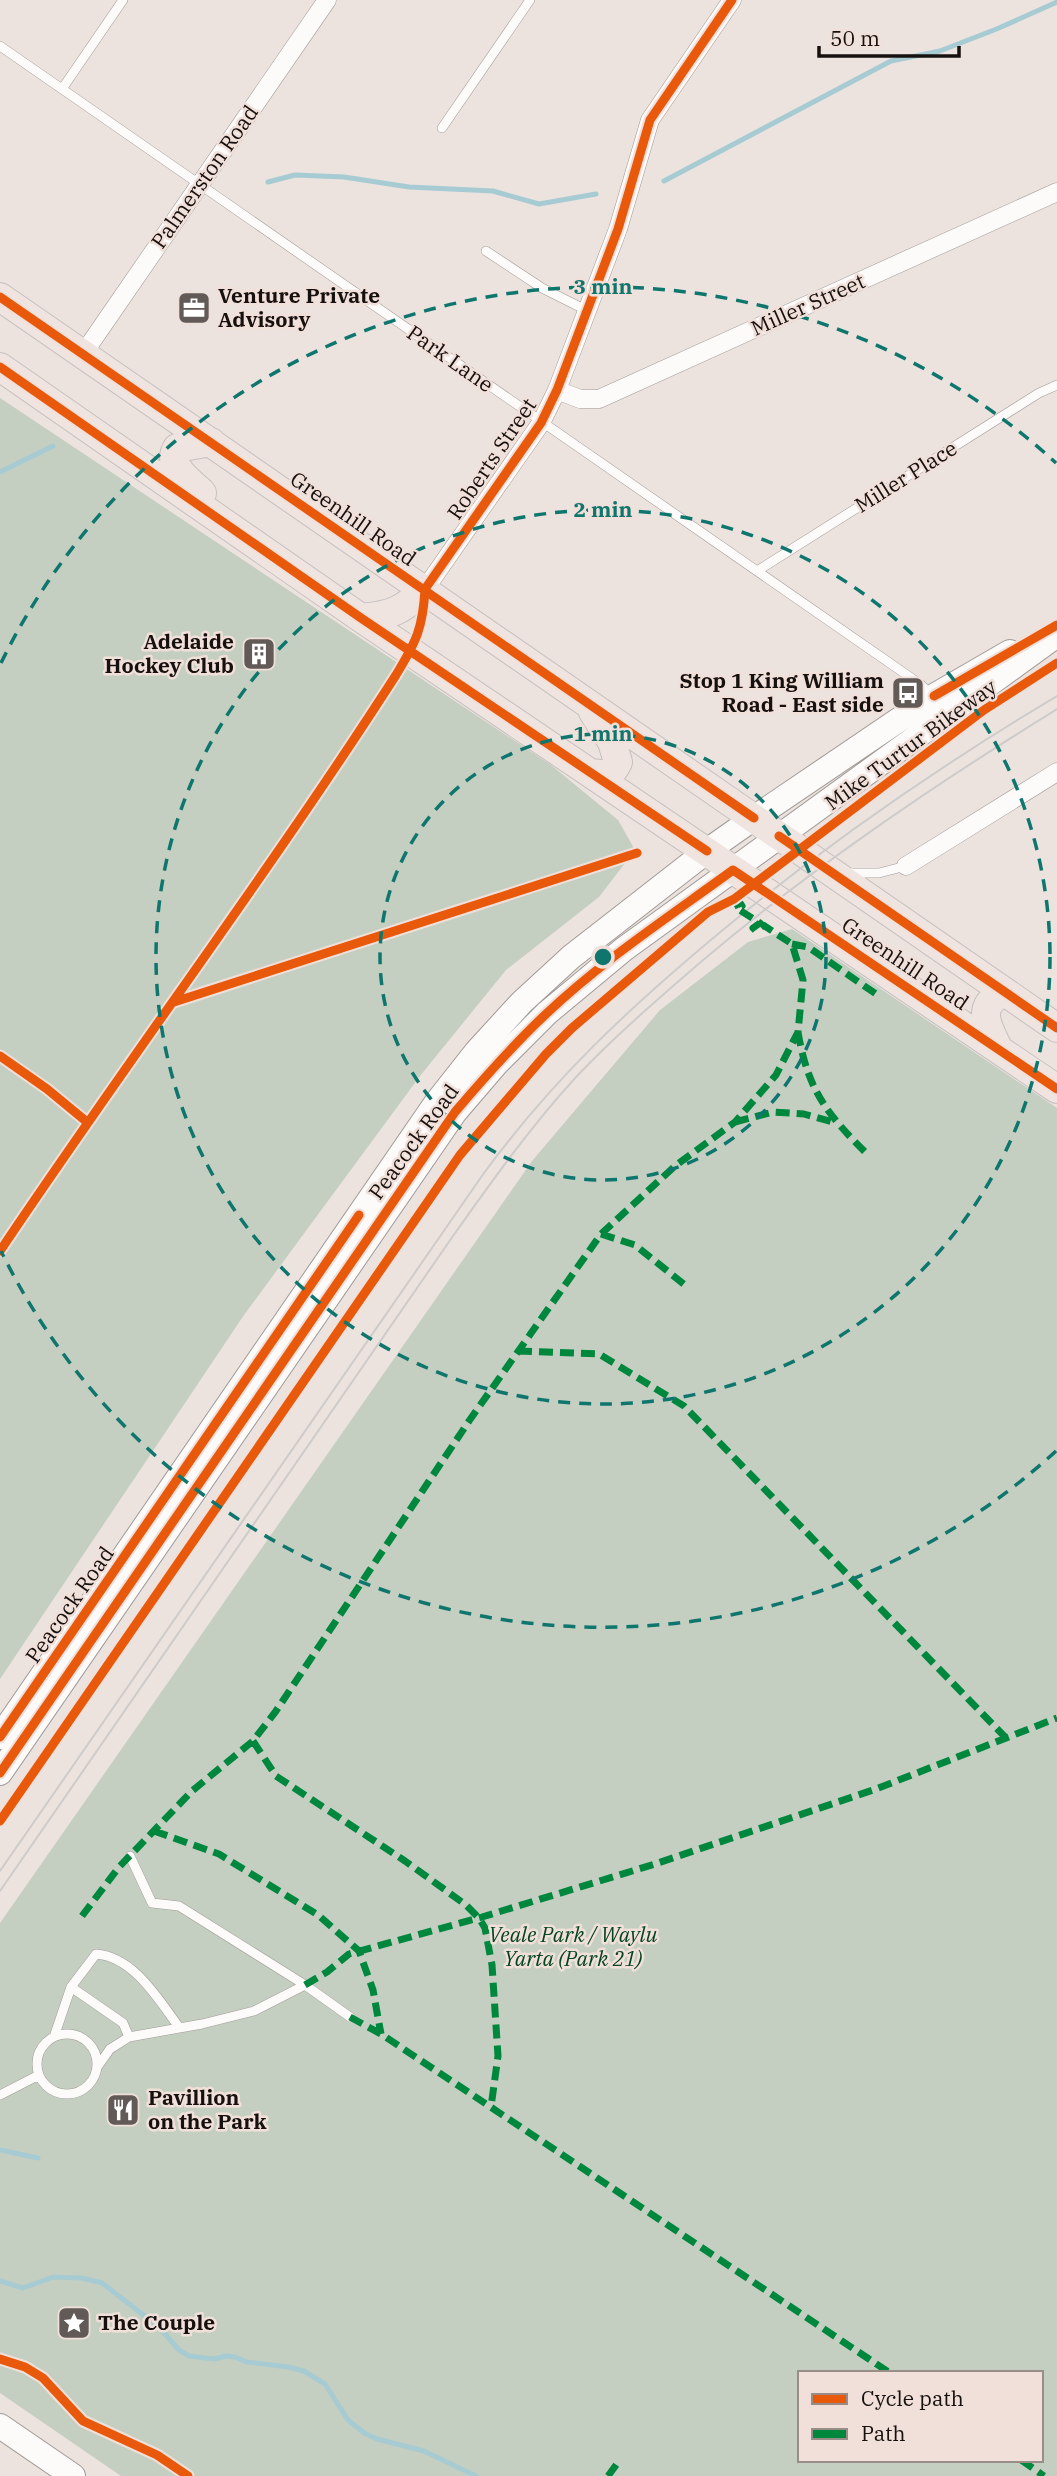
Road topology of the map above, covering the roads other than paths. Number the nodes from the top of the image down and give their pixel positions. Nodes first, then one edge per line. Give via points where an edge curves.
1 (123, 0) edge
2 (327, 0) edge
3 (530, 0) edge
4 (732, 0) edge
5 (0, 46) edge
6 (62, 89) junction
7 (442, 128) dead end
8 (199, 184) junction
9 (1057, 192) edge
10 (486, 251) dead end
11 (0, 297) edge
12 (586, 310) junction
13 (83, 354) junction
14 (0, 367) edge
15 (1057, 385) edge
16 (557, 390) junction
17 (541, 423) junction
18 (211, 442) junction
19 (204, 509) junction
20 (757, 571) junction
21 (425, 589) junction
22 (361, 618) junction
23 (1057, 625) edge
24 (1057, 635) edge
25 (934, 696) junction
26 (588, 703) junction
27 (1057, 772) edge
28 (590, 773) junction
29 (754, 818) junction
30 (779, 836) junction
31 (707, 852) junction
32 (906, 866) joint
33 (733, 870) junction
34 (831, 872) junction
35 (1004, 992) junction
36 (1057, 1028) edge
37 (998, 1048) junction
38 (1057, 1089) edge
39 (13, 1731) edge
40 (0, 1773) edge
41 (131, 1856) dead end
42 (305, 1985) junction
43 (71, 1987) junction
44 (350, 2017) dead end
45 (179, 2027) junction
46 (54, 2037) junction
47 (129, 2037) junction
48 (98, 2066) junction
49 (39, 2075) junction
50 (0, 2095) edge
51 (0, 2426) edge
52 (73, 2476) edge

1 - 6 lane
2 - 8 street, Palmerston Road
3 - 7 lane
4 - 12 street, Roberts Street via 650,120 618,229
5 - 6 lane, Park Lane
6 - 8 lane, Park Lane
8 - 13 street, Palmerston Road
8 - 17 lane, Park Lane
9 - 16 street, Miller Street via 599,399
10 - 12 lane
11 - 13 highway, Greenhill Road
12 - 16 street, Roberts Street
13 - 18 highway, Greenhill Road
14 - 19 highway, Greenhill Road
15 - 20 lane, Miller Place
16 - 17 street, Roberts Street
17 - 20 lane, Park Lane
17 - 21 street, Roberts Street
18 - 19 highway via 177,448 173,455 181,472 205,497
18 - 21 highway, Greenhill Road
19 - 22 highway, Greenhill Road
20 - 25 lane, Park Lane
21 - 22 highway via 405,608 387,616
21 - 26 highway, Greenhill Road
22 - 28 highway, Greenhill Road
23 - 25 main road, Peacock Road
24 - 30 main road, Peacock Road
25 - 29 main road, Peacock Road
26 - 28 highway via 612,742 618,762 608,775
26 - 29 highway, Greenhill Road
27 - 32 street
28 - 31 highway, Greenhill Road
29 - 30 highway, Greenhill Road
29 - 31 main road, Peacock Road
30 - 33 main road, Peacock Road
30 - 34 highway, Greenhill Road
31 - 33 highway, Greenhill Road
31 - 39 main road, Peacock Road via 570,957 477,1051 436,1103
32 - 34 lane via 871,873
33 - 37 highway, Greenhill Road
33 - 39 main road, Peacock Road via 624,949 547,1013 455,1112
34 - 35 highway, Greenhill Road
35 - 36 highway, Greenhill Road
35 - 37 highway via 986,1005 986,1023
37 - 38 highway, Greenhill Road
39 - 40 main road, Peacock Road
41 - 42 lane via 152,1903 179,1906
42 - 44 lane
42 - 45 lane via 254,2011
43 - 45 lane via 96,1954 108,1955 134,1972
43 - 46 lane
43 - 47 lane via 123,2023
45 - 47 lane
46 - 48 lane via 79,2035 96,2053
46 - 49 lane via 39,2053
47 - 48 lane via 110,2049
48 - 49 lane via 90,2085 72,2094 52,2090
49 - 50 lane
51 - 52 main road

